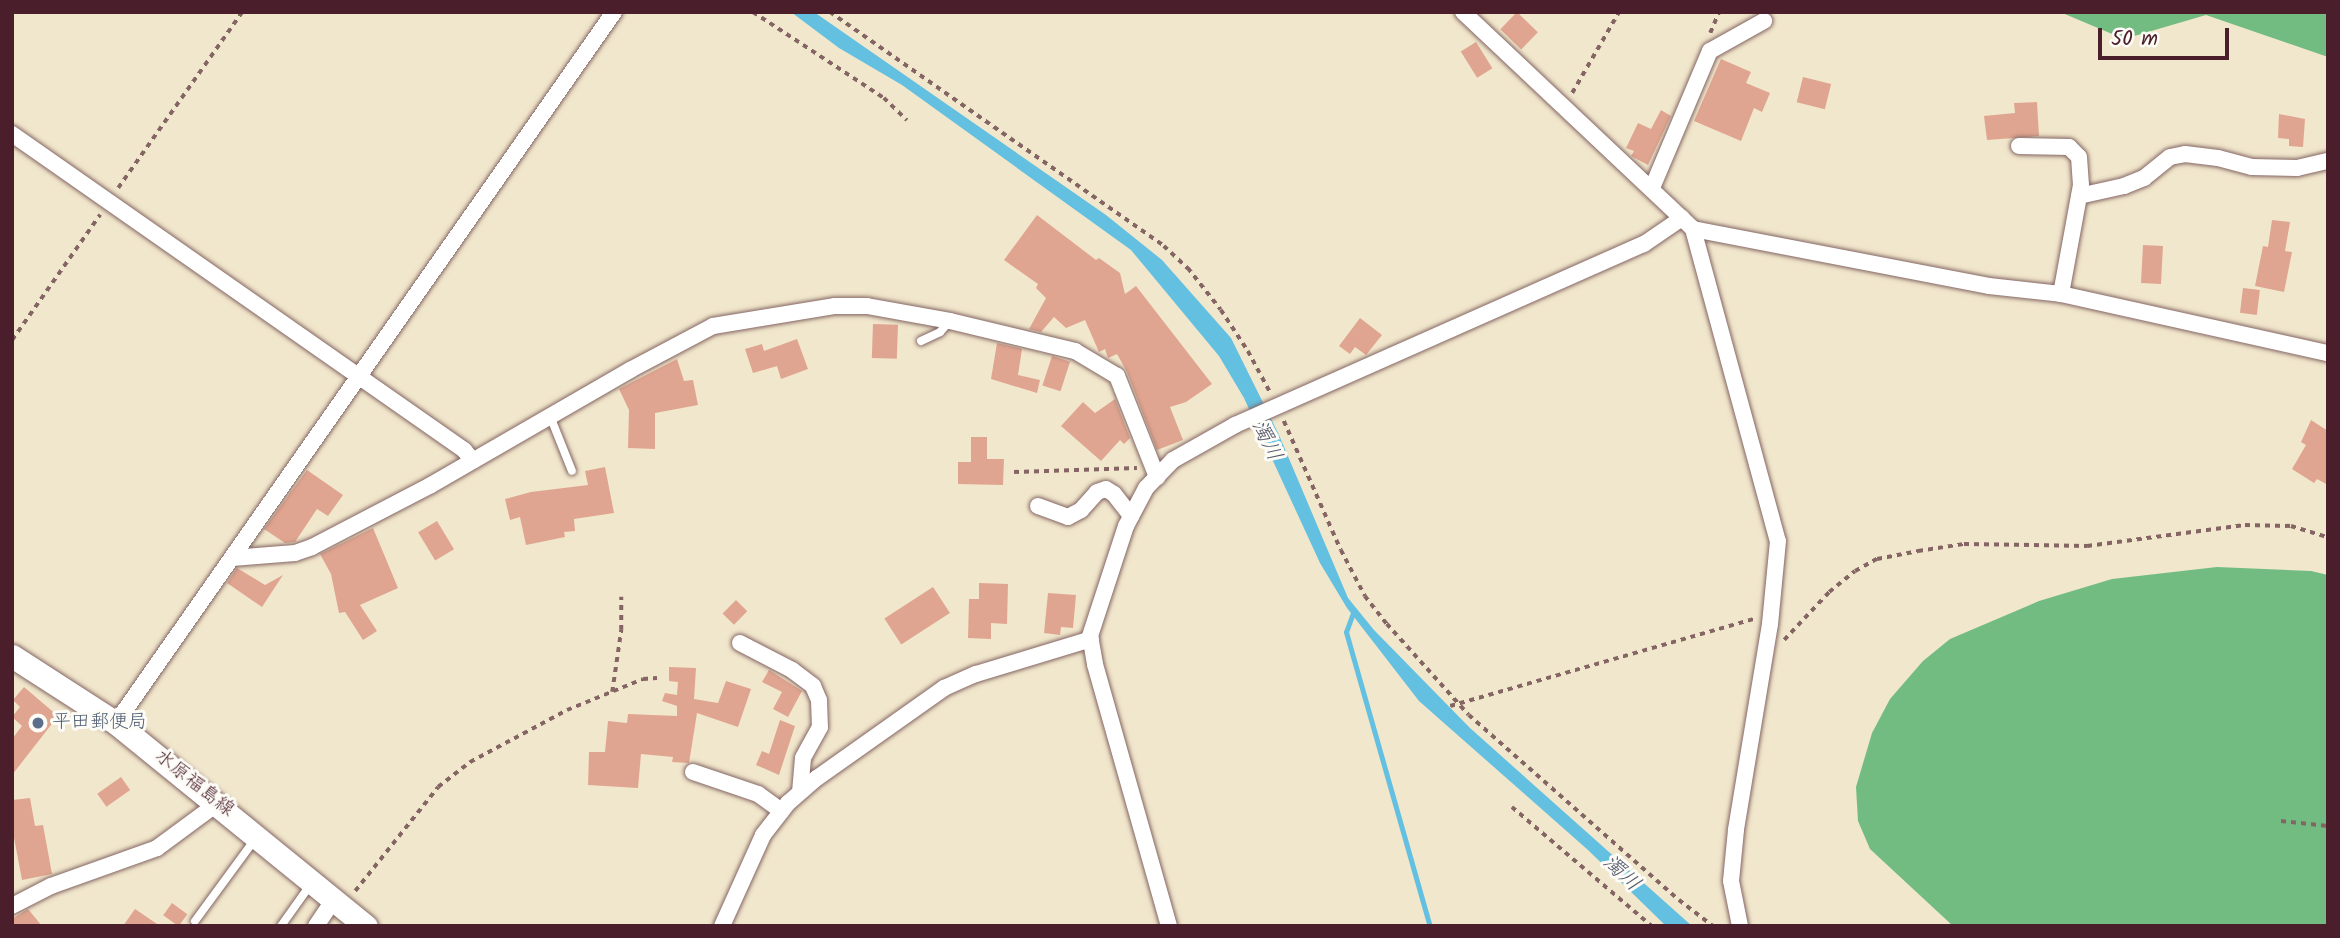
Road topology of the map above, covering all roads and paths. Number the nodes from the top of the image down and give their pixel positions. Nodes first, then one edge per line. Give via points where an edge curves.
1 (242, 12) edge
2 (614, 12) edge
3 (753, 12) edge
4 (830, 12) edge
5 (1463, 12) edge
6 (1619, 12) edge
7 (1764, 21) dead end
8 (1564, 107) junction
9 (907, 120) dead end
10 (12, 134) edge
11 (2019, 146) dead end
12 (2328, 160) edge
13 (1652, 188) junction
14 (2079, 195) junction
15 (109, 202) junction
16 (1688, 224) junction
17 (2061, 295) junction
18 (950, 321) junction
19 (12, 340) edge
20 (921, 341) dead end
21 (2328, 353) edge
22 (359, 377) junction
23 (1275, 407) junction
24 (550, 416) junction
25 (472, 461) junction
26 (572, 471) dead end
27 (1014, 472) dead end
28 (1155, 472) junction
29 (1038, 506) dead end
30 (1131, 516) junction
31 (2328, 537) edge
32 (232, 558) junction
33 (621, 597) dead end
34 (1771, 614) junction
35 (1091, 639) junction
36 (740, 643) dead end
37 (12, 656) edge
38 (1763, 666) junction
39 (657, 678) dead end
40 (612, 692) junction
41 (1458, 704) junction
42 (1450, 706) dead end
43 (116, 723) junction
44 (693, 772) dead end
45 (800, 792) junction
46 (218, 803) junction
47 (1513, 807) dead end
48 (781, 811) junction
49 (2281, 821) dead end
50 (2328, 826) edge
51 (257, 835) junction
52 (313, 881) junction
53 (338, 903) junction
54 (12, 906) edge
55 (195, 921) dead end
56 (281, 926) edge
57 (316, 926) edge
58 (366, 926) edge
59 (722, 926) edge
60 (1169, 926) edge
61 (1652, 926) edge
62 (1713, 926) edge
63 (1740, 926) edge

1 - 15 path
2 - 22 street
3 - 9 path via 884,98
4 - 23 path via 1164,246 1221,310 1248,351
5 - 8 street
6 - 8 path
7 - 13 street via 1710,51
8 - 13 street
10 - 15 street
11 - 14 street via 2073,149 2080,163
12 - 14 street via 2298,168 2252,167 2185,154 2170,157 2144,178 2124,186
13 - 16 street
14 - 17 street
15 - 19 path
15 - 22 street
16 - 17 street via 1989,286
16 - 23 street
16 - 34 street via 1777,541
17 - 21 street
18 - 20 lane
18 - 24 street via 867,306 835,306 713,326
18 - 28 street via 1075,351 1116,376
22 - 25 street via 464,450
22 - 32 street
23 - 28 street
23 - 41 path via 1366,596
24 - 25 street
24 - 26 lane
25 - 32 street via 303,552
27 - 28 path
28 - 30 street
29 - 30 street via 1068,517 1106,489
30 - 35 street
31 - 38 path via 2291,527 2245,525 2087,546 1964,544 1877,559 1829,592
32 - 43 street
33 - 40 path
34 - 38 street
34 - 41 path
35 - 45 street via 944,688
35 - 60 street
36 - 45 street via 792,670 813,686 819,699 820,727 803,758
37 - 43 main road, 水原福島線
38 - 63 street via 1731,880
39 - 40 path
40 - 53 path via 567,710 470,762 438,787
41 - 42 path
41 - 62 path
43 - 46 main road, 水原福島線
44 - 48 street via 758,794
45 - 48 street
46 - 51 main road, 水原福島線
46 - 54 street via 158,848 51,886
47 - 61 path
48 - 59 street via 763,835
49 - 50 path
51 - 52 main road, 水原福島線
51 - 55 lane
52 - 53 main road, 水原福島線
52 - 56 lane
53 - 57 street
53 - 58 main road, 水原福島線

